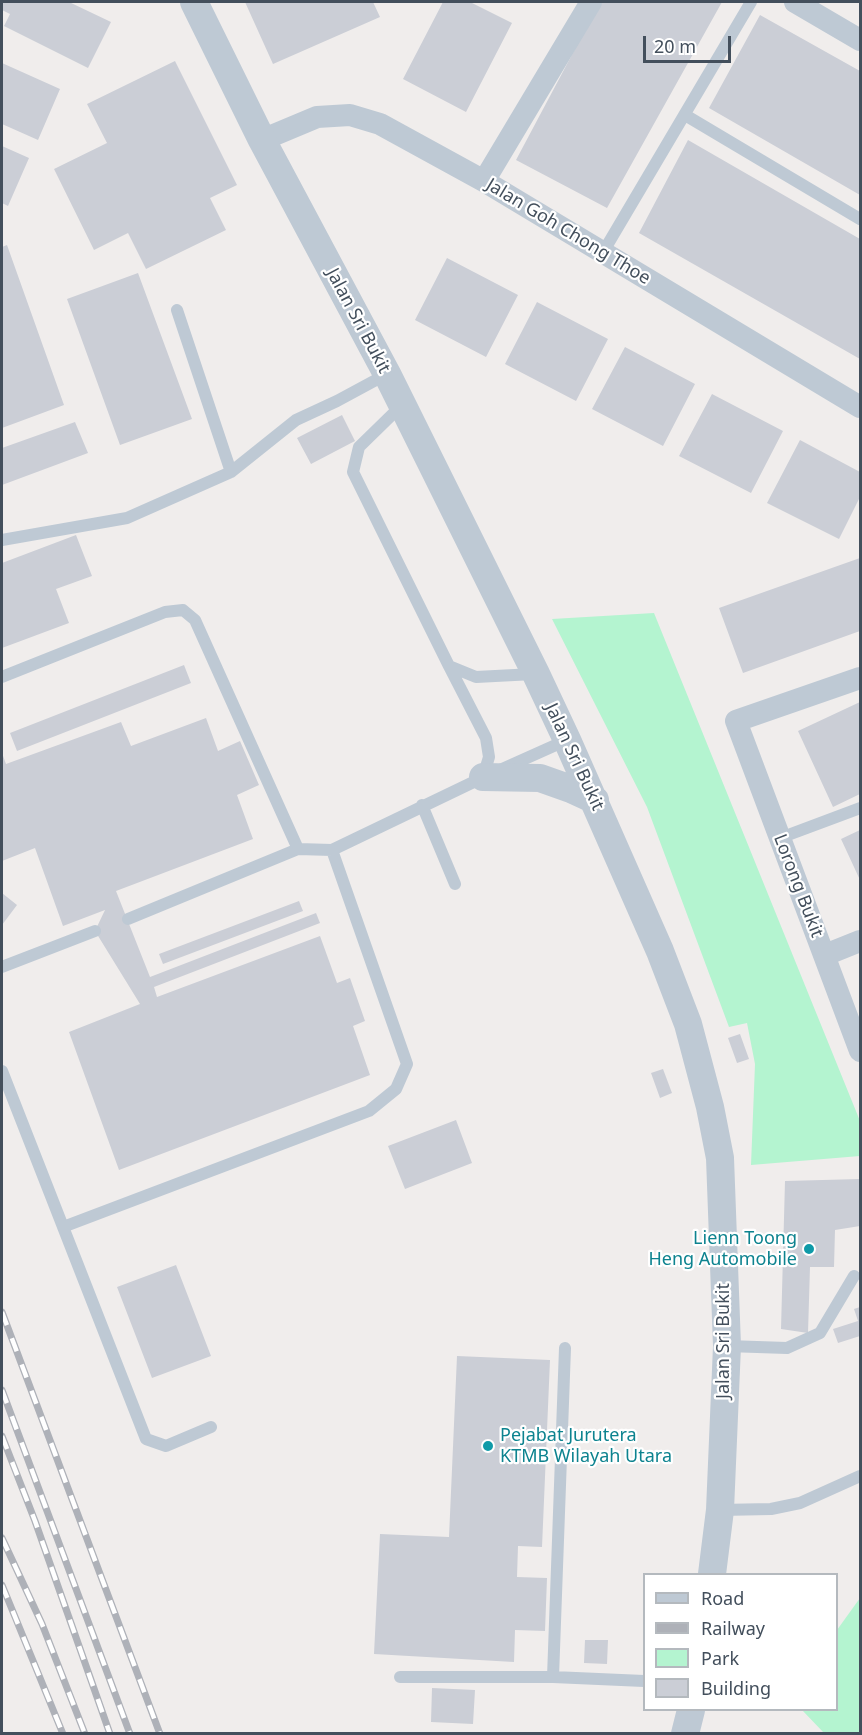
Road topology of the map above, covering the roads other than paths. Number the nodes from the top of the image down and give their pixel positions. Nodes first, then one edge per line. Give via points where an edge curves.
1 (194, 2) edge
2 (591, 2) edge
3 (751, 2) edge
4 (795, 2) edge
5 (861, 40) edge
6 (685, 115) junction
7 (262, 141) junction
8 (484, 181) junction
9 (861, 219) edge
10 (602, 254) junction
11 (177, 310) dead end
12 (387, 374) junction
13 (402, 405) junction
14 (861, 407) edge
15 (231, 472) junction
16 (2, 540) edge
17 (449, 666) junction
18 (536, 674) junction
19 (2, 676) edge
20 (861, 678) edge
21 (567, 740) junction
22 (483, 777) junction
23 (595, 800) junction
24 (422, 805) junction
25 (861, 808) edge
26 (780, 838) junction
27 (298, 849) junction
28 (332, 850) junction
29 (455, 884) dead end
30 (128, 919) dead end
31 (95, 931) dead end
32 (861, 941) edge
33 (825, 955) junction
34 (2, 967) edge
35 (861, 1051) edge
36 (2, 1071) edge
37 (63, 1227) junction
38 (854, 1276) dead end
39 (727, 1346) junction
40 (565, 1348) dead end
41 (211, 1427) dead end
42 (861, 1476) edge
43 (720, 1510) junction
44 (712, 1573) edge
45 (400, 1677) dead end
46 (553, 1677) junction
47 (643, 1681) edge
48 (691, 1711) edge
49 (685, 1734) edge

1 - 7 street, Jalan Sri Bukit
2 - 8 street
3 - 6 lane
4 - 5 street
6 - 9 lane
6 - 10 lane
7 - 8 street, Jalan Goh Chong Thoe via 316,117 350,115 380,124
7 - 12 street, Jalan Sri Bukit
8 - 10 street, Jalan Goh Chong Thoe
10 - 14 street, Jalan Goh Chong Thoe
11 - 15 lane
12 - 13 street, Jalan Sri Bukit
12 - 15 lane via 296,420
13 - 17 lane via 359,447 352,472
13 - 18 street, Jalan Sri Bukit
15 - 16 lane via 127,518
17 - 18 lane via 476,677
17 - 22 lane via 486,738 489,757
18 - 21 street, Jalan Sri Bukit
19 - 27 lane via 165,612 183,610 195,620
20 - 26 street, Lorong Bukit via 736,721
21 - 22 lane
21 - 23 street, Jalan Sri Bukit
22 - 23 street via 540,778
22 - 24 lane
23 - 39 street, Jalan Sri Bukit via 688,1024 710,1107 720,1158
24 - 28 lane
24 - 29 lane
25 - 26 lane
26 - 33 street, Lorong Bukit
27 - 28 lane
27 - 30 lane
28 - 37 lane via 406,1064 396,1089 369,1111
31 - 34 lane
32 - 33 street
33 - 35 street, Lorong Bukit
36 - 37 lane
37 - 41 lane via 146,1439 166,1446
38 - 39 lane via 820,1332 788,1348
39 - 43 street, Jalan Sri Bukit
40 - 46 lane
42 - 43 lane via 800,1503 771,1509
43 - 44 street, Jalan Sri Bukit
45 - 46 lane
46 - 47 lane
48 - 49 street

